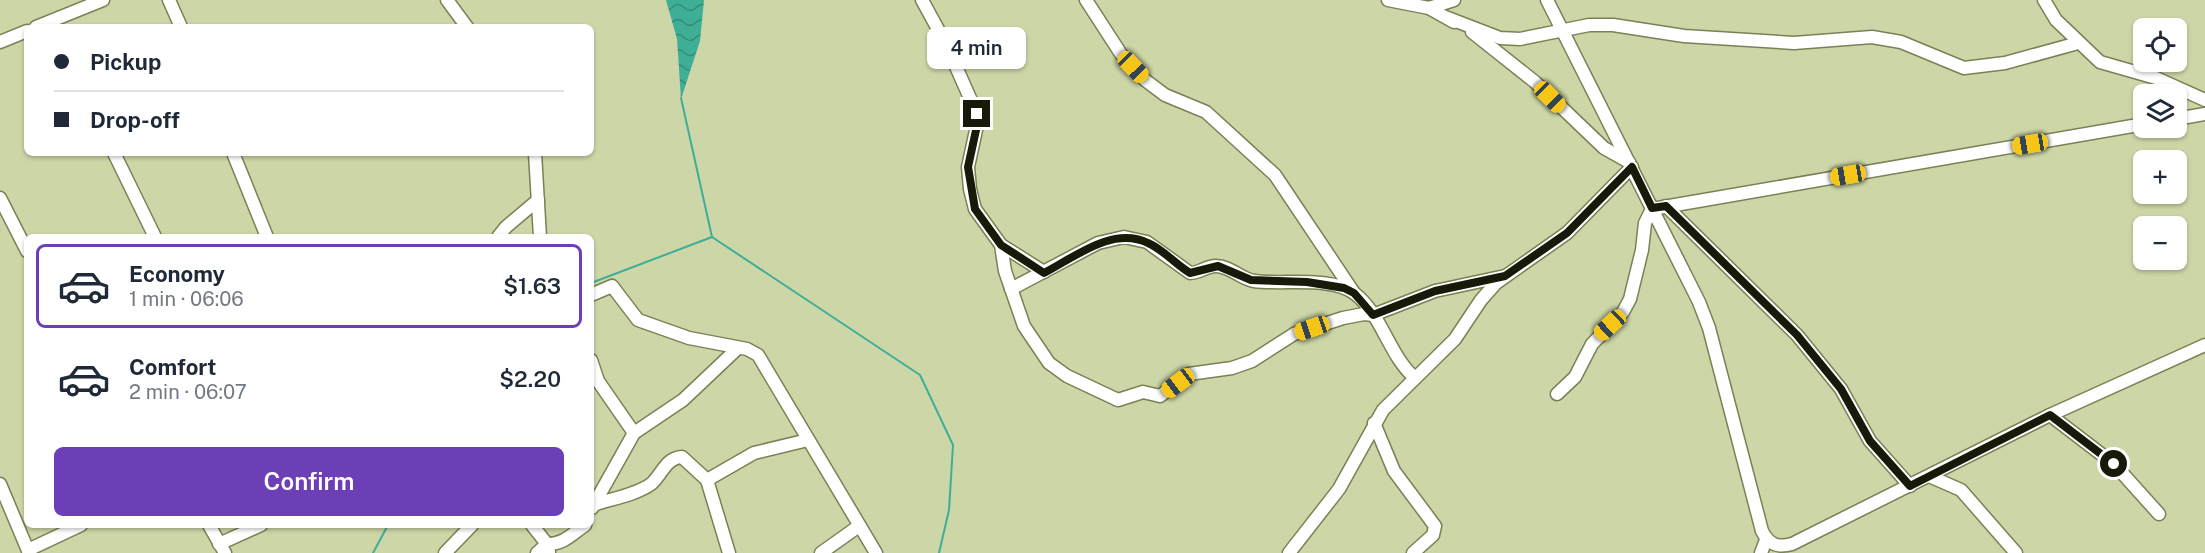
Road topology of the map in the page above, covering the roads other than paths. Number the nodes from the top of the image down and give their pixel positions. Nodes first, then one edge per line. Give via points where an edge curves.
1 (103, 0) edge
2 (169, 0) edge
3 (447, 0) edge
4 (922, 0) edge
5 (1086, 0) edge
6 (1388, 0) edge
7 (1454, 0) edge
8 (1547, 0) edge
9 (2044, 0) edge
10 (76, 5) edge
11 (1429, 8) junction
12 (1448, 18) junction
13 (51, 24) edge
14 (180, 24) edge
15 (464, 24) edge
16 (1562, 29) junction
17 (24, 32) edge
18 (0, 42) edge
19 (2078, 43) junction
20 (2205, 100) edge
21 (2205, 114) edge
22 (2187, 117) edge
23 (2133, 126) edge
24 (115, 156) edge
25 (234, 156) edge
26 (535, 156) edge
27 (1631, 164) junction
28 (0, 198) edge
29 (538, 200) junction
30 (1666, 206) junction
31 (1652, 208) junction
32 (154, 234) edge
33 (266, 234) edge
34 (500, 234) edge
35 (540, 234) edge
36 (1001, 245) junction
37 (24, 246) edge
38 (1044, 273) junction
39 (1505, 276) junction
40 (1011, 289) junction
41 (1354, 293) junction
42 (594, 294) edge
43 (1373, 315) junction
44 (2205, 345) edge
45 (738, 348) junction
46 (594, 369) edge
47 (1415, 378) junction
48 (1557, 394) dead end
49 (2050, 415) junction
50 (1374, 423) junction
51 (634, 433) junction
52 (808, 440) junction
53 (1929, 476) junction
54 (707, 480) junction
55 (0, 484) edge
56 (1910, 486) junction
57 (594, 504) edge
58 (594, 507) edge
59 (2160, 514) dead end
60 (859, 526) junction
61 (75, 528) edge
62 (211, 528) edge
63 (256, 528) edge
64 (469, 528) edge
65 (533, 528) edge
66 (580, 528) edge
67 (1766, 540) junction
68 (222, 548) edge
69 (544, 550) edge
70 (29, 551) edge
71 (445, 553) edge
72 (729, 553) edge
73 (821, 553) edge
74 (876, 553) edge
75 (1289, 553) edge
76 (1413, 553) edge
77 (1761, 553) edge
78 (2016, 553) edge

1 - 10 street
2 - 14 street
3 - 15 street
4 - 36 street via 977,114 968,167 970,189 975,209
5 - 41 street via 1121,54 1145,80 1165,95 1206,112 1275,174
6 - 11 street
7 - 11 street
8 - 16 street
9 - 19 street
10 - 13 street
11 - 12 street
12 - 16 street via 1500,38 1520,39
12 - 27 street via 1491,46 1604,148
16 - 19 street via 1613,25 1684,36 1794,43 1879,38 1901,42 1964,68 2005,63
16 - 27 street
17 - 18 street
19 - 20 street via 2100,62 2156,78
21 - 22 street
23 - 30 street
24 - 32 street
25 - 33 street
26 - 29 street
27 - 31 street
27 - 39 street via 1567,233
28 - 37 street
29 - 34 street
29 - 35 street
30 - 31 street
30 - 56 street via 1797,335 1841,389 1870,441
31 - 48 street via 1645,223 1630,299 1623,312 1592,344 1575,377
31 - 67 street via 1700,302 1709,328
36 - 38 street
36 - 40 street
38 - 40 street
38 - 41 street via 1098,243 1124,237 1147,242 1190,273 1218,266 1251,280 1307,282
39 - 43 street via 1435,291
39 - 47 street via 1481,300 1455,339
40 - 43 street via 1024,326 1049,363 1066,376 1118,400 1143,392 1160,396 1189,374 1252,361 1294,334 1343,318
41 - 43 street
42 - 45 street via 612,286 638,320 689,338
43 - 47 street via 1400,361
44 - 49 street
45 - 51 street via 683,400
45 - 52 street via 758,355
46 - 51 street
47 - 50 street
49 - 53 street
49 - 59 street via 2114,464
50 - 75 street via 1339,489
50 - 76 street via 1394,471 1435,526 1433,535
51 - 57 street
52 - 54 street via 754,453
52 - 60 street
53 - 56 street
53 - 78 street via 1961,490
54 - 58 street via 679,457 668,462 648,485
54 - 72 street
55 - 70 street
56 - 67 street via 1792,544 1774,545
60 - 73 street
60 - 74 street
61 - 70 street
62 - 68 street
63 - 68 street
64 - 71 street
65 - 69 street
66 - 69 street via 567,540
67 - 77 street

